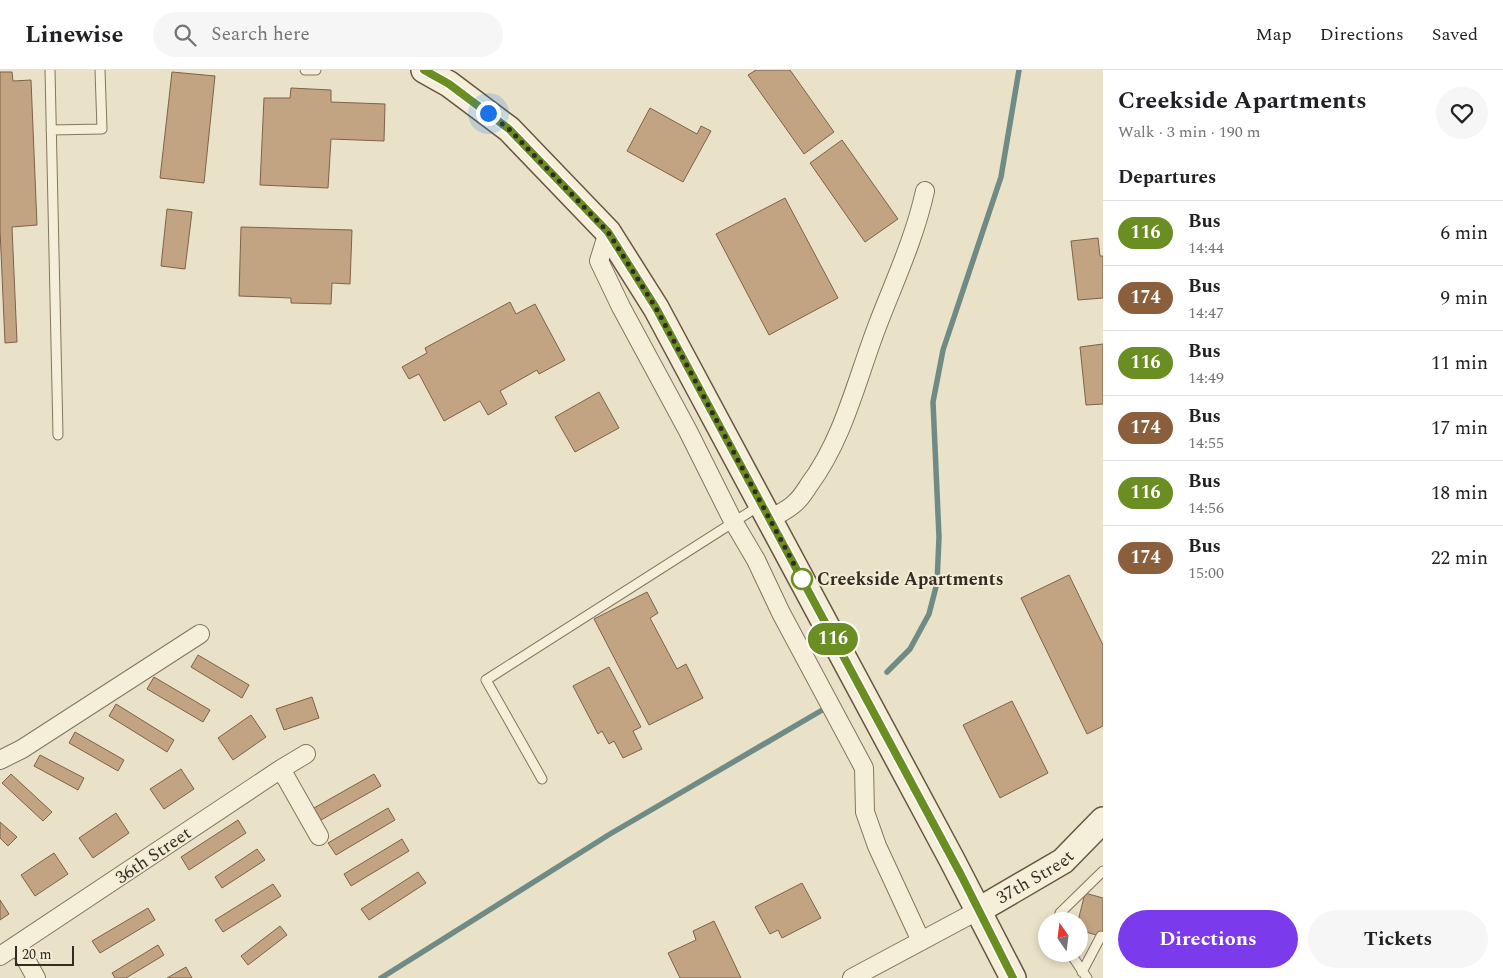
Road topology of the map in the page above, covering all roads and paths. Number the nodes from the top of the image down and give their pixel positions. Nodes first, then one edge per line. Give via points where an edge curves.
1 (50, 70) edge
2 (100, 70) edge
3 (305, 70) edge
4 (316, 70) edge
5 (424, 70) edge
6 (453, 77) edge
7 (51, 130) junction
8 (925, 191) dead end
9 (608, 232) junction
10 (58, 435) dead end
11 (765, 512) junction
12 (733, 521) junction
13 (200, 634) dead end
14 (306, 754) dead end
15 (0, 760) edge
16 (281, 768) junction
17 (542, 779) dead end
18 (1102, 824) edge
19 (319, 836) dead end
20 (1103, 872) edge
21 (979, 910) junction
22 (1061, 912) edge
23 (1101, 936) dead end
24 (921, 941) junction
25 (18, 945) junction
26 (0, 956) edge
27 (1076, 962) edge
28 (1084, 975) edge
29 (36, 978) edge
30 (852, 978) edge
31 (1013, 978) edge

1 - 7 lane
2 - 7 lane via 102,129
3 - 4 lane
5 - 6 main road
6 - 9 main road via 509,129
7 - 10 lane
8 - 11 street via 897,278 829,455 795,503
9 - 11 main road via 656,308
9 - 12 street via 598,261
11 - 12 lane
11 - 21 main road
12 - 17 lane via 486,680
12 - 24 street via 864,768 865,812 877,846
13 - 15 street
14 - 16 street, 36th Street
16 - 19 street
16 - 25 street, 36th Street
18 - 21 main road, 37th Street via 1062,861
20 - 22 lane
21 - 24 street, 37th Street
21 - 31 main road
23 - 28 lane
24 - 30 street, 37th Street
25 - 26 street, 36th Street
25 - 29 street
27 - 28 lane

